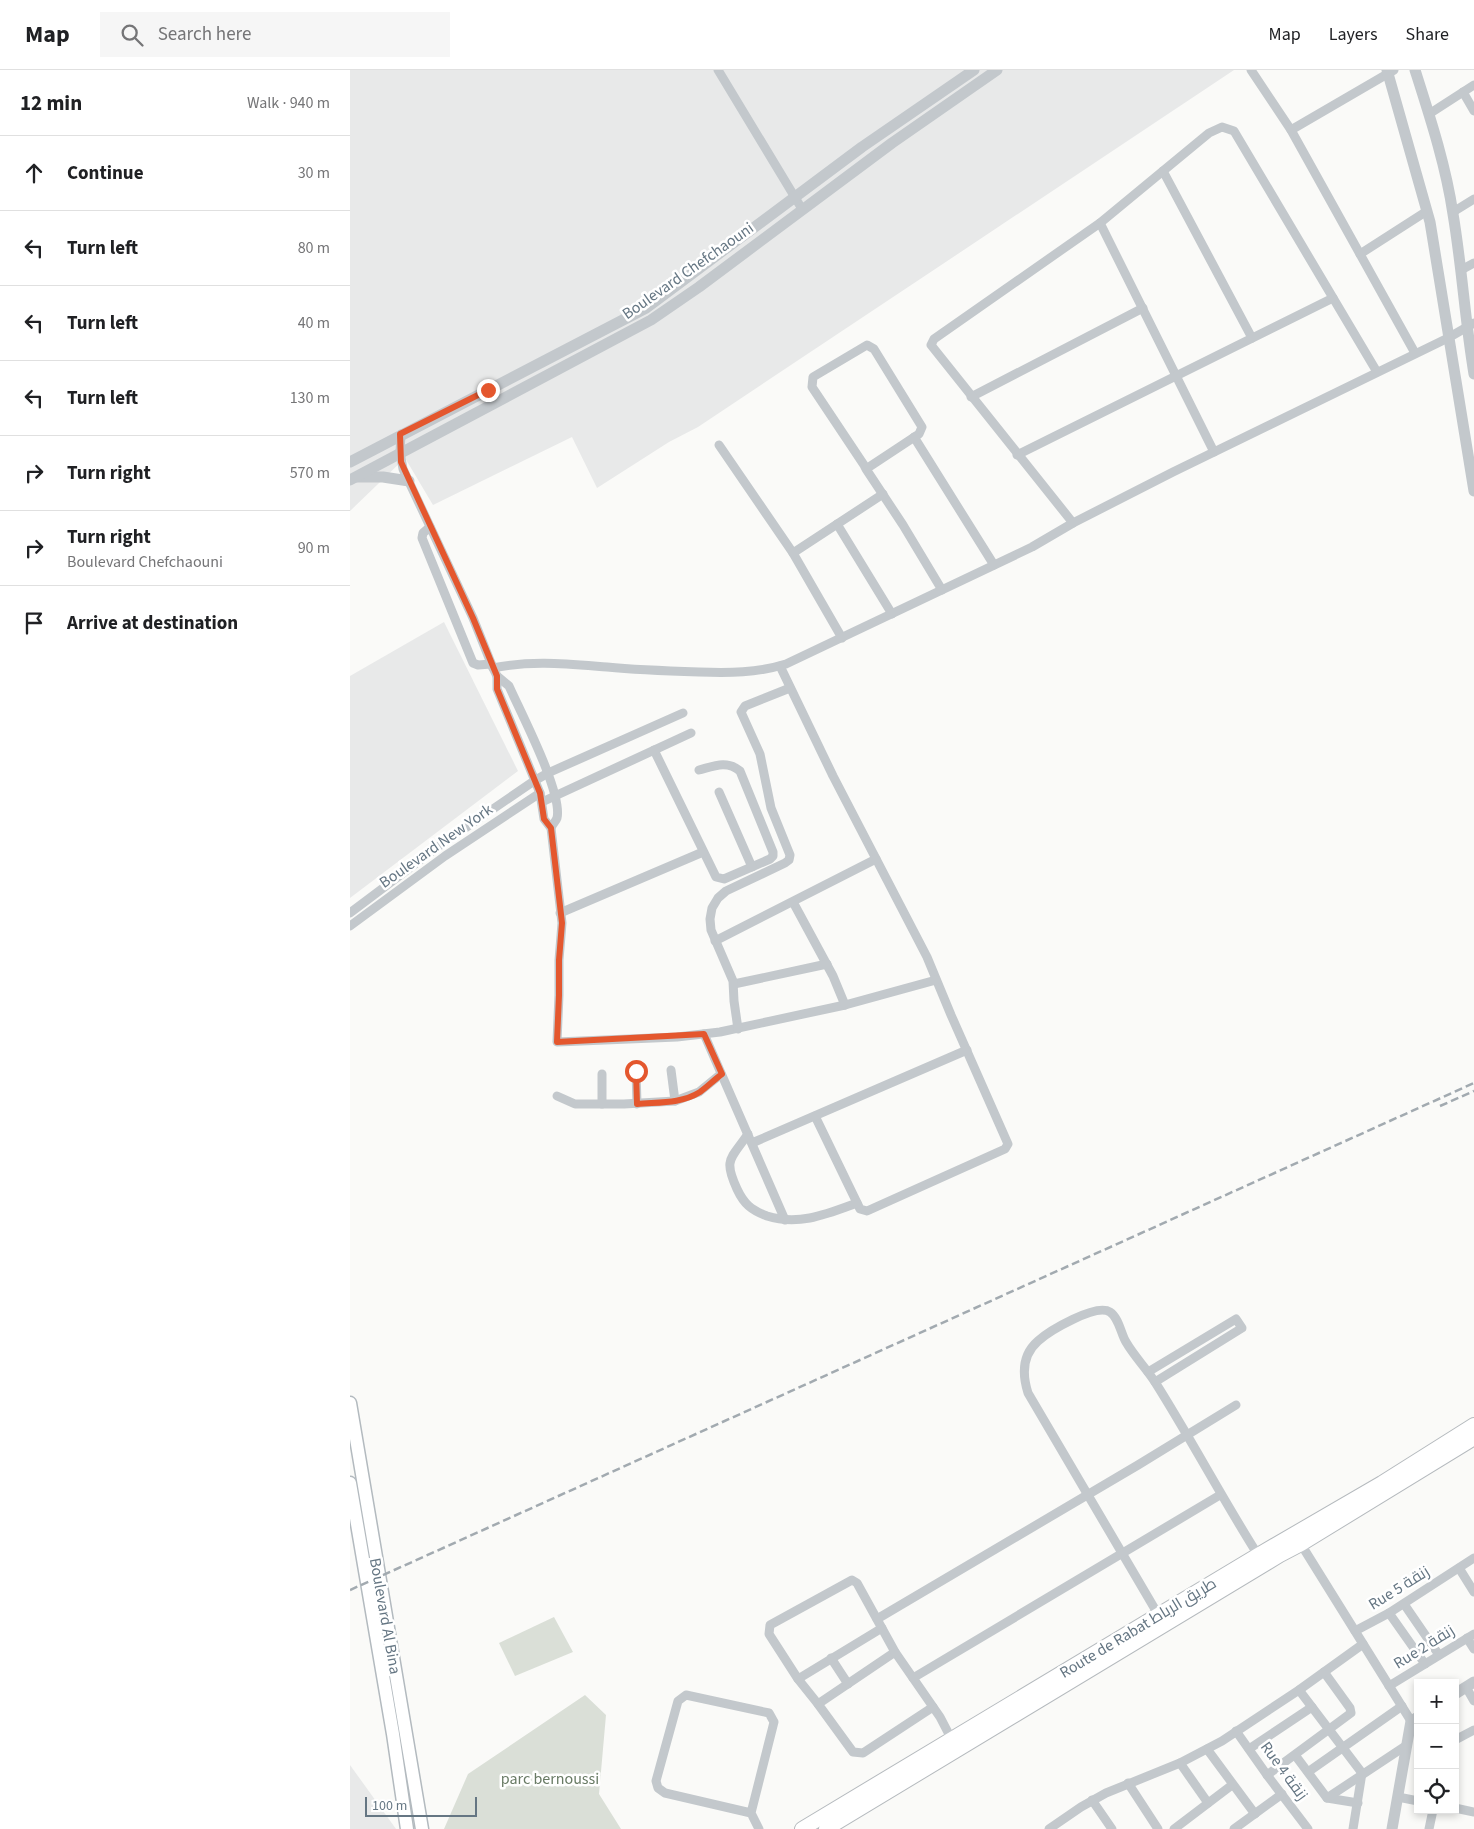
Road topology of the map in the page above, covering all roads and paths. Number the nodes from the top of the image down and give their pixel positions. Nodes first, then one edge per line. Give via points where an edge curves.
1 (718, 70) edge
2 (974, 70) edge
3 (997, 70) edge
4 (1251, 70) edge
5 (1415, 70) edge
6 (1390, 71) edge
7 (1474, 85) edge
8 (1464, 92) junction
9 (1474, 111) edge
10 (1429, 114) junction
11 (1291, 130) junction
12 (1163, 171) junction
13 (794, 197) junction
14 (1474, 199) edge
15 (802, 209) junction
16 (1427, 211) junction
17 (1453, 212) junction
18 (1100, 223) junction
19 (1360, 254) junction
20 (1474, 263) edge
21 (1461, 270) junction
22 (1333, 298) junction
23 (1143, 308) junction
24 (1470, 325) edge
25 (1252, 338) junction
26 (1448, 338) junction
27 (1415, 353) junction
28 (1377, 372) junction
29 (1474, 374) edge
30 (1177, 376) junction
31 (971, 396) junction
32 (400, 434) junction
33 (914, 437) junction
34 (719, 445) dead end
35 (400, 452) junction
36 (1214, 452) junction
37 (1017, 455) junction
38 (350, 462) edge
39 (866, 469) junction
40 (353, 478) edge
41 (409, 481) junction
42 (1474, 490) edge
43 (883, 494) junction
44 (1073, 523) junction
45 (837, 524) junction
46 (430, 527) junction
47 (793, 553) junction
48 (994, 565) junction
49 (942, 590) junction
50 (892, 614) junction
51 (842, 638) junction
52 (780, 666) junction
53 (493, 669) junction
54 (790, 688) junction
55 (683, 713) dead end
56 (691, 733) dead end
57 (654, 750) junction
58 (699, 770) dead end
59 (548, 773) junction
60 (534, 781) junction
61 (719, 792) dead end
62 (555, 795) junction
63 (541, 798) junction
64 (551, 828) junction
65 (439, 846) junction
66 (703, 852) junction
67 (446, 856) junction
68 (876, 859) junction
69 (752, 867) junction
70 (380, 891) junction
71 (385, 900) junction
72 (793, 902) junction
73 (560, 912) junction
74 (350, 913) edge
75 (350, 926) edge
76 (715, 941) junction
77 (827, 964) junction
78 (936, 980) junction
79 (734, 984) junction
80 (845, 1005) junction
81 (738, 1029) junction
82 (704, 1034) junction
83 (967, 1050) junction
84 (671, 1070) dead end
85 (636, 1071) dead end
86 (602, 1074) dead end
87 (722, 1074) junction
88 (557, 1096) dead end
89 (675, 1101) junction
90 (602, 1104) junction
91 (637, 1104) junction
92 (816, 1116) junction
93 (748, 1134) junction
94 (752, 1143) junction
95 (857, 1203) junction
96 (785, 1220) junction
97 (1198, 1342) junction
98 (1204, 1351) junction
99 (1148, 1372) junction
100 (1155, 1382) junction
101 (350, 1403) edge
102 (1236, 1404) dead end
103 (1474, 1426) edge
104 (1186, 1436) junction
105 (1474, 1438) edge
106 (350, 1483) edge
107 (1086, 1494) junction
108 (1220, 1495) junction
109 (1298, 1540) junction
110 (1122, 1554) junction
111 (1258, 1556) junction
112 (1474, 1558) edge
113 (1459, 1568) junction
114 (1474, 1592) edge
115 (1404, 1604) junction
116 (1389, 1614) junction
117 (1159, 1616) junction
118 (877, 1619) junction
119 (882, 1628) junction
120 (1355, 1631) junction
121 (1470, 1636) edge
122 (1363, 1644) junction
123 (1474, 1649) edge
124 (895, 1652) junction
125 (1439, 1655) junction
126 (831, 1658) junction
127 (1425, 1664) junction
128 (1324, 1672) junction
129 (798, 1678) junction
130 (913, 1678) junction
131 (848, 1684) junction
132 (1470, 1685) edge
133 (1389, 1686) junction
134 (1299, 1690) junction
135 (1459, 1692) edge
136 (1474, 1701) edge
137 (818, 1704) junction
138 (1402, 1706) junction
139 (934, 1707) junction
140 (1312, 1707) junction
141 (1414, 1719) edge
142 (1329, 1729) junction
143 (1474, 1730) edge
144 (1236, 1731) junction
145 (1459, 1738) edge
146 (954, 1745) junction
147 (1407, 1745) junction
148 (1343, 1746) junction
149 (1249, 1749) junction
150 (1207, 1750) junction
151 (1295, 1755) junction
152 (1180, 1763) junction
153 (1308, 1772) junction
154 (1362, 1773) junction
155 (1267, 1775) junction
156 (1128, 1784) junction
157 (1232, 1785) junction
158 (1282, 1794) junction
159 (1398, 1797) junction
160 (1327, 1798) junction
161 (1092, 1800) junction
162 (1414, 1800) edge
163 (1208, 1803) junction
164 (1358, 1803) junction
165 (1459, 1809) edge
166 (1474, 1812) edge
167 (751, 1813) junction
168 (1255, 1814) junction
169 (1431, 1814) edge
170 (407, 1829) edge
171 (422, 1829) edge
172 (759, 1829) edge
173 (802, 1829) edge
174 (826, 1829) edge
175 (1049, 1829) edge
176 (1112, 1829) edge
177 (1158, 1829) edge
178 (1174, 1829) edge
179 (1234, 1829) edge
180 (1308, 1829) edge
181 (1353, 1829) edge
182 (1392, 1829) edge
183 (1429, 1829) edge

1 - 13 street
2 - 13 street, Boulevard Chefchaouni
3 - 15 street, Boulevard Chefchaouni
4 - 11 street
5 - 10 street
6 - 11 street
6 - 16 street
7 - 8 street
8 - 9 street
8 - 10 street
10 - 17 street
11 - 19 street
12 - 18 street
12 - 22 street via 1210,133 1222,127 1234,131
12 - 25 street
13 - 15 street
13 - 32 street, Boulevard Chefchaouni via 646,308
14 - 17 street
15 - 35 street, Boulevard Chefchaouni via 651,320
16 - 19 street
16 - 26 street
17 - 21 street
18 - 23 street
18 - 31 street via 934,339 931,346
19 - 27 street
20 - 21 street
21 - 24 street
22 - 25 street
22 - 28 street
23 - 30 street
23 - 31 street
24 - 26 street
24 - 29 street
25 - 30 street
26 - 27 street
26 - 42 street
27 - 28 street
28 - 36 street
30 - 36 street
30 - 37 street
31 - 37 street
32 - 35 street
32 - 38 street, Boulevard Chefchaouni
33 - 39 street
33 - 39 street via 921,432 922,424 872,347 865,345 813,377 812,387
33 - 48 street
34 - 47 street
35 - 40 street, Boulevard Chefchaouni
35 - 41 street
36 - 44 street
37 - 44 street
39 - 43 street
40 - 41 street via 383,477
41 - 46 street
43 - 45 street
43 - 49 street
44 - 48 street
45 - 47 street
45 - 50 street
46 - 53 street
46 - 53 street via 422,538 472,663
47 - 51 street
48 - 49 street
49 - 50 street
50 - 51 street
51 - 52 street
52 - 53 street via 737,673 542,663
52 - 54 street
53 - 59 street via 509,686
53 - 60 street via 497,689
54 - 68 street
54 - 76 street via 745,706 741,712 760,754 771,808 790,857 785,863 726,890 718,898 710,919
55 - 59 street, Boulevard New York
56 - 57 street, Boulevard New York
57 - 62 street, Boulevard New York
57 - 66 street
58 - 69 street via 726,764 742,774 773,852 770,859
59 - 60 street, Boulevard New York
59 - 62 street
60 - 63 street
60 - 65 street, Boulevard New York
61 - 69 street
62 - 63 street, Boulevard New York
62 - 64 street via 557,818
63 - 64 street via 544,819
63 - 67 street, Boulevard New York
64 - 73 street
65 - 67 street
65 - 70 street, Boulevard New York
66 - 69 street via 718,879
66 - 73 street
67 - 71 street, Boulevard New York
68 - 72 street
68 - 78 street
70 - 71 street
70 - 74 street, Boulevard New York
71 - 75 street, Boulevard New York
72 - 76 street
72 - 77 street
73 - 82 street via 557,1042
76 - 79 street
77 - 79 street
77 - 80 street
78 - 80 street
78 - 83 street
79 - 81 street
80 - 81 street
81 - 82 street
82 - 87 street
83 - 92 street
83 - 95 street via 1008,1146 868,1211 861,1210
84 - 89 street
85 - 91 street
86 - 90 street
87 - 89 street via 699,1092
87 - 93 street
88 - 90 street via 575,1104
89 - 91 street
90 - 91 street
92 - 94 street
92 - 95 street
93 - 94 street
93 - 96 street via 730,1161 729,1172 749,1208
94 - 96 street
95 - 96 street via 811,1219
97 - 98 street
97 - 98 street via 1236,1319 1242,1328
97 - 99 street
98 - 100 street
99 - 100 street
99 - 107 street via 1126,1342 1116,1320 1110,1312 1102,1310 1082,1315 1041,1338 1026,1356 1024,1368 1028,1393
100 - 104 street
101 - 171 main road, Boulevard Al Bina
102 - 104 street
103 - 109 main road, Route de Rabat طريق الرباط
104 - 107 street
104 - 108 street
105 - 109 main road, Route de Rabat طريق الرباط
106 - 170 main road, Boulevard Al Bina
107 - 110 street
107 - 118 street
108 - 110 street
108 - 111 street
109 - 111 main road, Route de Rabat طريق الرباط
109 - 120 street
109 - 146 main road, Route de Rabat طريق الرباط via 1280,1555
110 - 117 street
110 - 130 street
111 - 117 main road, Route de Rabat طريق الرباط
112 - 113 street, Rue 5 زنقة
113 - 114 street
113 - 115 street, Rue 5 زنقة
115 - 116 street, Rue 5 زنقة
115 - 125 street
116 - 120 street, Rue 5 زنقة
116 - 127 street
117 - 146 main road, Route de Rabat طريق الرباط
118 - 119 street
118 - 129 street via 857,1583 852,1580 770,1625 769,1634
119 - 124 street
119 - 126 street
120 - 122 street
121 - 123 street
121 - 125 street, Rue 2 زنقة
122 - 128 street
122 - 133 street
124 - 130 street
124 - 131 street
125 - 127 street, Rue 2 زنقة
126 - 129 street
126 - 131 street
127 - 133 street, Rue 2 زنقة
128 - 134 street
128 - 142 street via 1351,1713
129 - 137 street
130 - 139 street
131 - 137 street
132 - 135 street
132 - 136 street
133 - 138 street
134 - 140 street
134 - 144 street
137 - 139 street via 853,1752 858,1753 863,1753
138 - 141 street
138 - 148 street
139 - 146 street
140 - 142 street
140 - 149 street
141 - 147 street
142 - 148 street
142 - 151 street
143 - 145 street
144 - 149 street, Rue 4 زنقة
144 - 150 street
146 - 173 main road, Route de Rabat طريق الرباط
146 - 174 main road, Route de Rabat طريق الرباط
147 - 154 street
147 - 159 street
148 - 153 street
148 - 154 street
149 - 155 street, Rue 4 زنقة
150 - 152 street
150 - 157 street
151 - 153 street
151 - 155 street
152 - 156 street
152 - 163 street
153 - 160 street
154 - 160 street
154 - 164 street
155 - 158 street, Rue 4 زنقة
156 - 161 street
156 - 177 street
157 - 163 street
157 - 168 street
158 - 168 street
158 - 180 street, Rue 4 زنقة
159 - 162 street
159 - 182 street
160 - 164 street
161 - 175 street
161 - 176 street
163 - 178 street
164 - 181 street
165 - 166 street
167 - 167 street via 665,1793 658,1788 656,1781 681,1697 686,1695 769,1713 772,1717 774,1722
167 - 172 street
168 - 179 street
169 - 183 street

